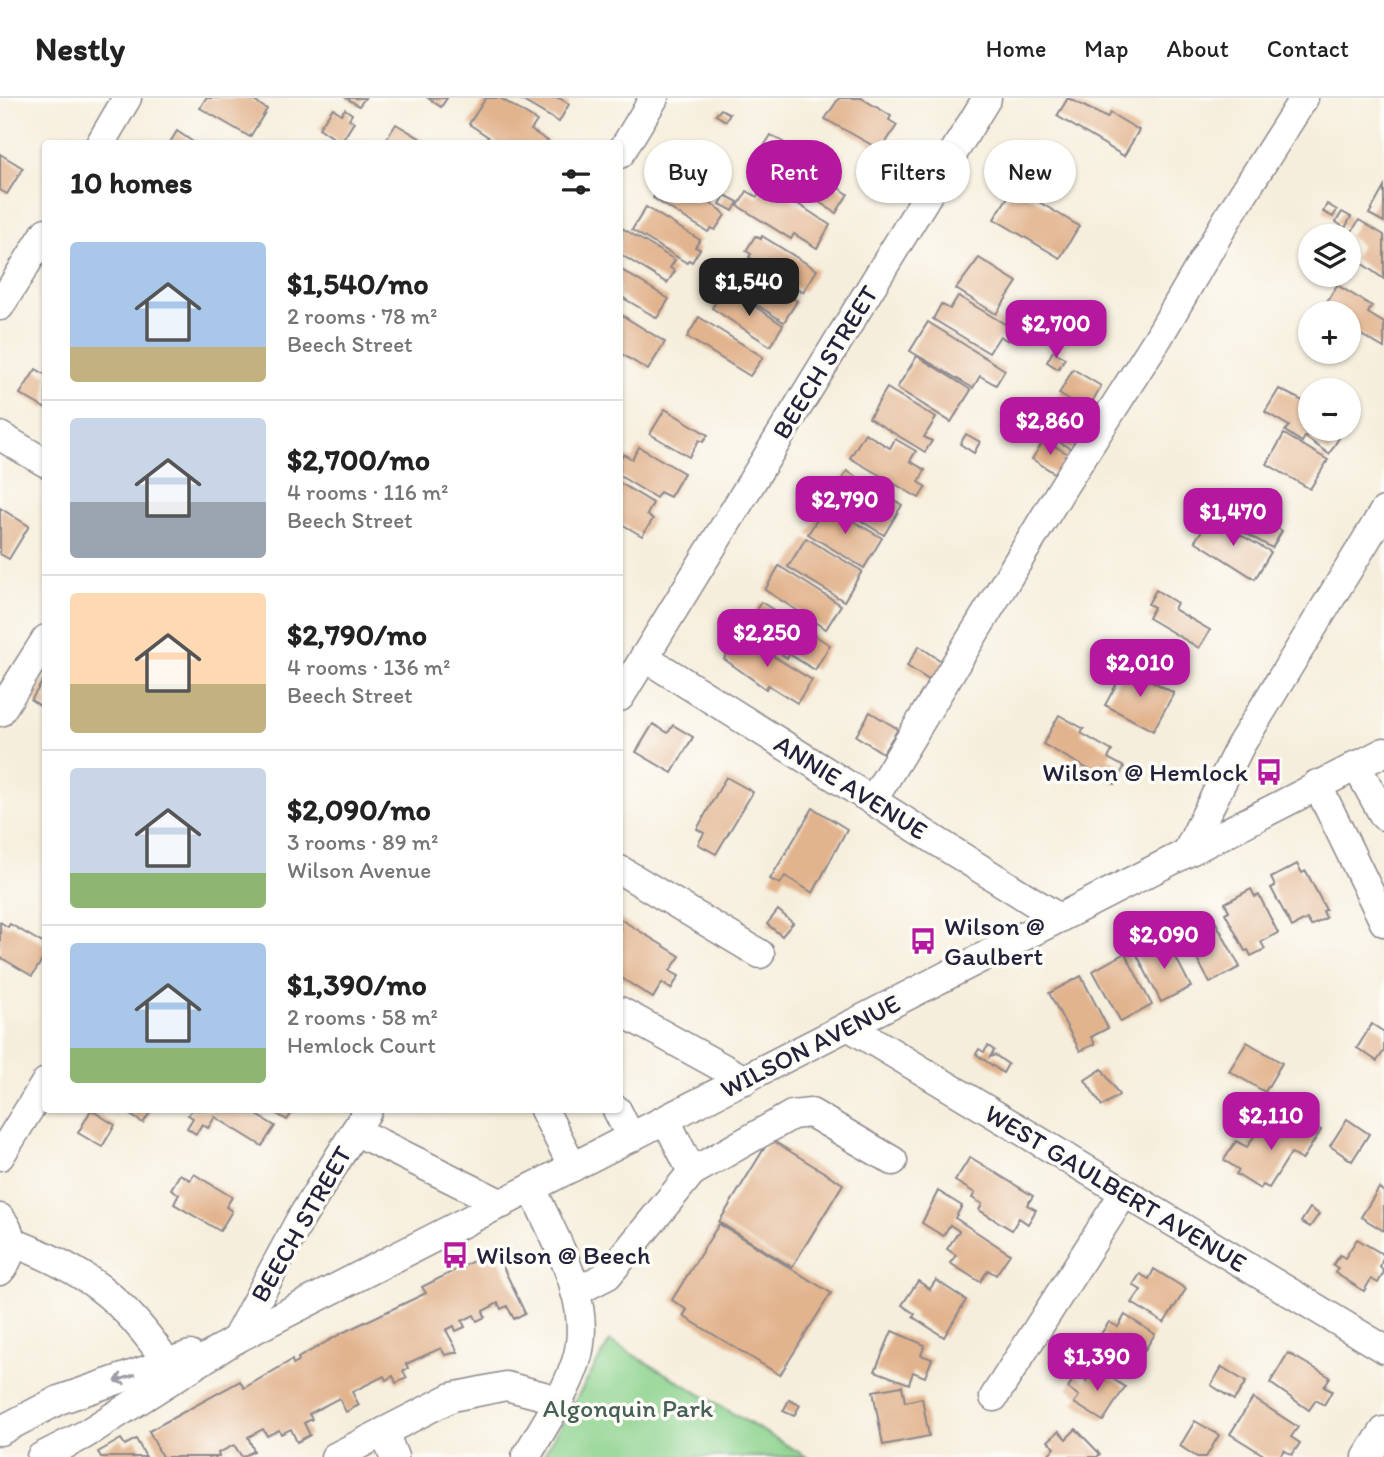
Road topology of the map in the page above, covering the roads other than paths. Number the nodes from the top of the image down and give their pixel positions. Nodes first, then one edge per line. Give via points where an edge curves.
1 (127, 98) edge
2 (654, 98) edge
3 (987, 98) edge
4 (1304, 98) edge
5 (102, 140) edge
6 (623, 148) edge
7 (42, 238) edge
8 (0, 306) edge
9 (0, 436) edge
10 (42, 461) edge
11 (1384, 511) edge
12 (42, 645) edge
13 (644, 657) junction
14 (623, 692) edge
15 (0, 712) edge
16 (1384, 752) edge
17 (1356, 765) junction
18 (1318, 784) junction
19 (873, 800) junction
20 (1381, 803) edge
21 (1187, 852) junction
22 (623, 872) edge
23 (1059, 918) junction
24 (1384, 922) edge
25 (760, 954) dead end
26 (623, 1013) edge
27 (848, 1026) junction
28 (745, 1080) junction
29 (42, 1089) edge
30 (546, 1113) edge
31 (618, 1113) edge
32 (361, 1120) edge
33 (666, 1120) junction
34 (631, 1138) junction
35 (0, 1156) edge
36 (893, 1161) dead end
37 (573, 1167) junction
38 (692, 1172) junction
39 (533, 1188) junction
40 (1124, 1194) junction
41 (502, 1204) junction
42 (6, 1230) edge
43 (0, 1271) edge
44 (575, 1292) junction
45 (236, 1339) junction
46 (1384, 1349) edge
47 (167, 1363) junction
48 (994, 1397) dead end
49 (559, 1400) junction
50 (0, 1431) edge
51 (1384, 1431) edge
52 (389, 1445) edge
53 (41, 1457) edge
54 (335, 1457) edge
55 (526, 1457) edge
56 (1367, 1457) edge

1 - 5 street
2 - 6 street
3 - 13 street, BEECH STREET
4 - 19 street
7 - 8 street
9 - 10 street
11 - 21 street via 1240,746
12 - 15 street
13 - 14 street, BEECH STREET
13 - 19 street, ANNIE AVENUE
16 - 17 street, WILSON AVENUE
17 - 18 street, WILSON AVENUE
17 - 20 street
18 - 21 street, WILSON AVENUE
18 - 24 street
19 - 23 street, ANNIE AVENUE
21 - 23 street, WILSON AVENUE
22 - 25 street
23 - 27 street, WILSON AVENUE
26 - 28 street
27 - 28 street, WILSON AVENUE
27 - 40 street, WEST GAULBERT AVENUE
28 - 33 street, WILSON AVENUE
29 - 35 street
30 - 37 street
31 - 34 street
32 - 41 street
32 - 45 street, BEECH STREET
33 - 34 street, WILSON AVENUE
33 - 38 street
34 - 37 street, WILSON AVENUE
36 - 38 street via 811,1113 792,1115
37 - 39 street, WILSON AVENUE
38 - 44 street via 608,1275
39 - 41 street, WILSON AVENUE
39 - 44 street
40 - 46 street, WEST GAULBERT AVENUE
40 - 48 street
41 - 45 street, WILSON AVENUE
42 - 43 street via 8,1263
42 - 47 street via 106,1289 142,1325
44 - 49 street via 582,1320 576,1361
45 - 47 street, WILSON AVENUE
45 - 53 street, WILSON AVENUE
47 -> 50 street, WILSON AVENUE via 59,1400
49 - 52 street via 506,1386 452,1397
49 - 55 street
51 - 56 street
52 - 54 street

